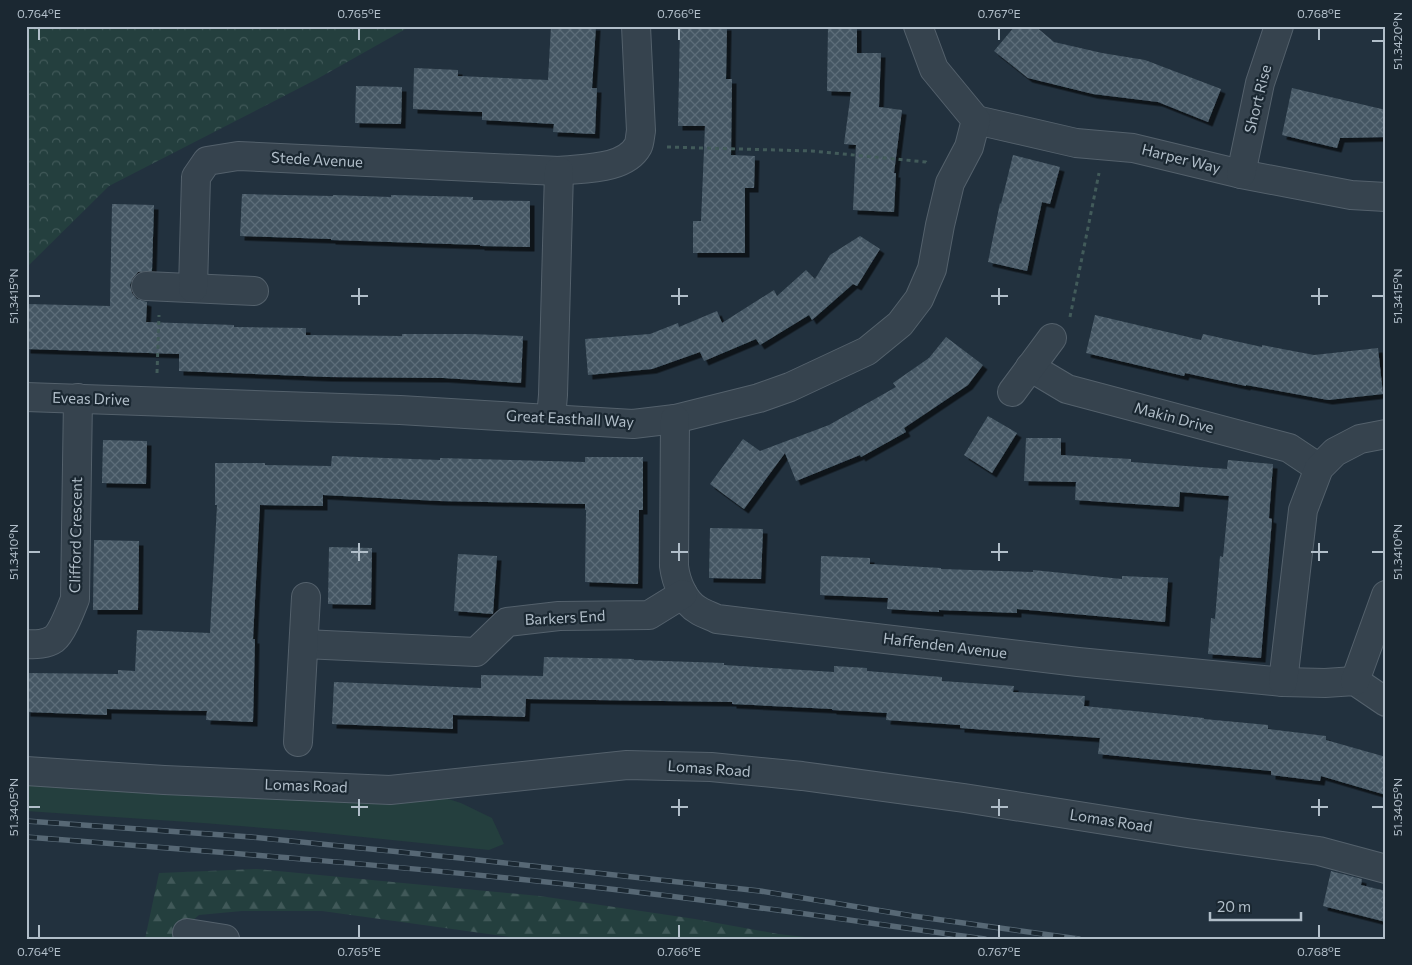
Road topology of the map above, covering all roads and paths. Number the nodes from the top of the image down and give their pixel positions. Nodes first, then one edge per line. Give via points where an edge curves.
1 (636, 26) edge
2 (918, 26) edge
3 (1279, 26) edge
4 (976, 120) junction
5 (639, 146) junction
6 (1104, 146) junction
7 (559, 171) junction
8 (1241, 174) junction
9 (950, 183) junction
10 (1386, 197) edge
11 (153, 286) joint
12 (193, 288) junction
13 (254, 291) dead end
14 (1052, 338) joint
15 (1030, 367) junction
16 (1012, 392) dead end
17 (26, 397) edge
18 (78, 398) junction
19 (155, 402) junction
20 (551, 418) junction
21 (675, 419) junction
22 (1386, 434) edge
23 (1319, 468) junction
24 (682, 594) junction
25 (1386, 595) edge
26 (306, 597) dead end
27 (26, 644) edge
28 (304, 644) junction
29 (1355, 681) junction
30 (1283, 682) junction
31 (1386, 702) edge
32 (298, 742) dead end
33 (26, 771) edge
34 (1386, 869) edge
35 (187, 933) dead end
36 (225, 939) edge

1 - 5 street
2 - 4 street via 934,70
3 - 8 street, Short Rise via 1260,83
4 - 6 street, Harper Way via 1076,143
4 - 9 street, Great Easthall Way via 969,147
5 - 7 street, Stede Avenue via 625,160 602,167
5 - 9 path via 812,151 926,162 931,175
6 - 8 street, Harper Way via 1133,148
6 - 14 path via 1068,328
7 - 12 street, Stede Avenue via 238,156 207,161 196,177
7 - 20 street
8 - 10 street, Harper Way via 1351,195
9 - 21 street, Great Easthall Way via 932,269 919,299 900,324 866,351 790,387
11 - 12 street
11 - 19 path
12 - 13 street
14 - 15 street
15 - 16 street
15 - 23 street, Makin Drive via 1067,389 1289,448
17 - 18 street, Eveas Drive
18 - 19 street, Eveas Drive
18 - 27 street, Clifford Crescent via 75,599 55,639 37,645
19 - 20 street, Great Easthall Way
20 - 21 street, Great Easthall Way via 633,424
21 - 24 street, Haffenden Avenue via 674,566
22 - 23 street via 1360,439 1335,452
23 - 30 street via 1303,510
24 - 28 street, Barkers End via 649,615 559,616 506,622 476,652
24 - 30 street, Haffenden Avenue via 697,610 717,619 1078,662
25 - 29 street
26 - 28 street
28 - 32 street
29 - 30 street, Haffenden Avenue
29 - 31 street
33 - 34 street, Lomas Road via 390,790 628,765 711,768 802,776 1319,851
35 - 36 street

